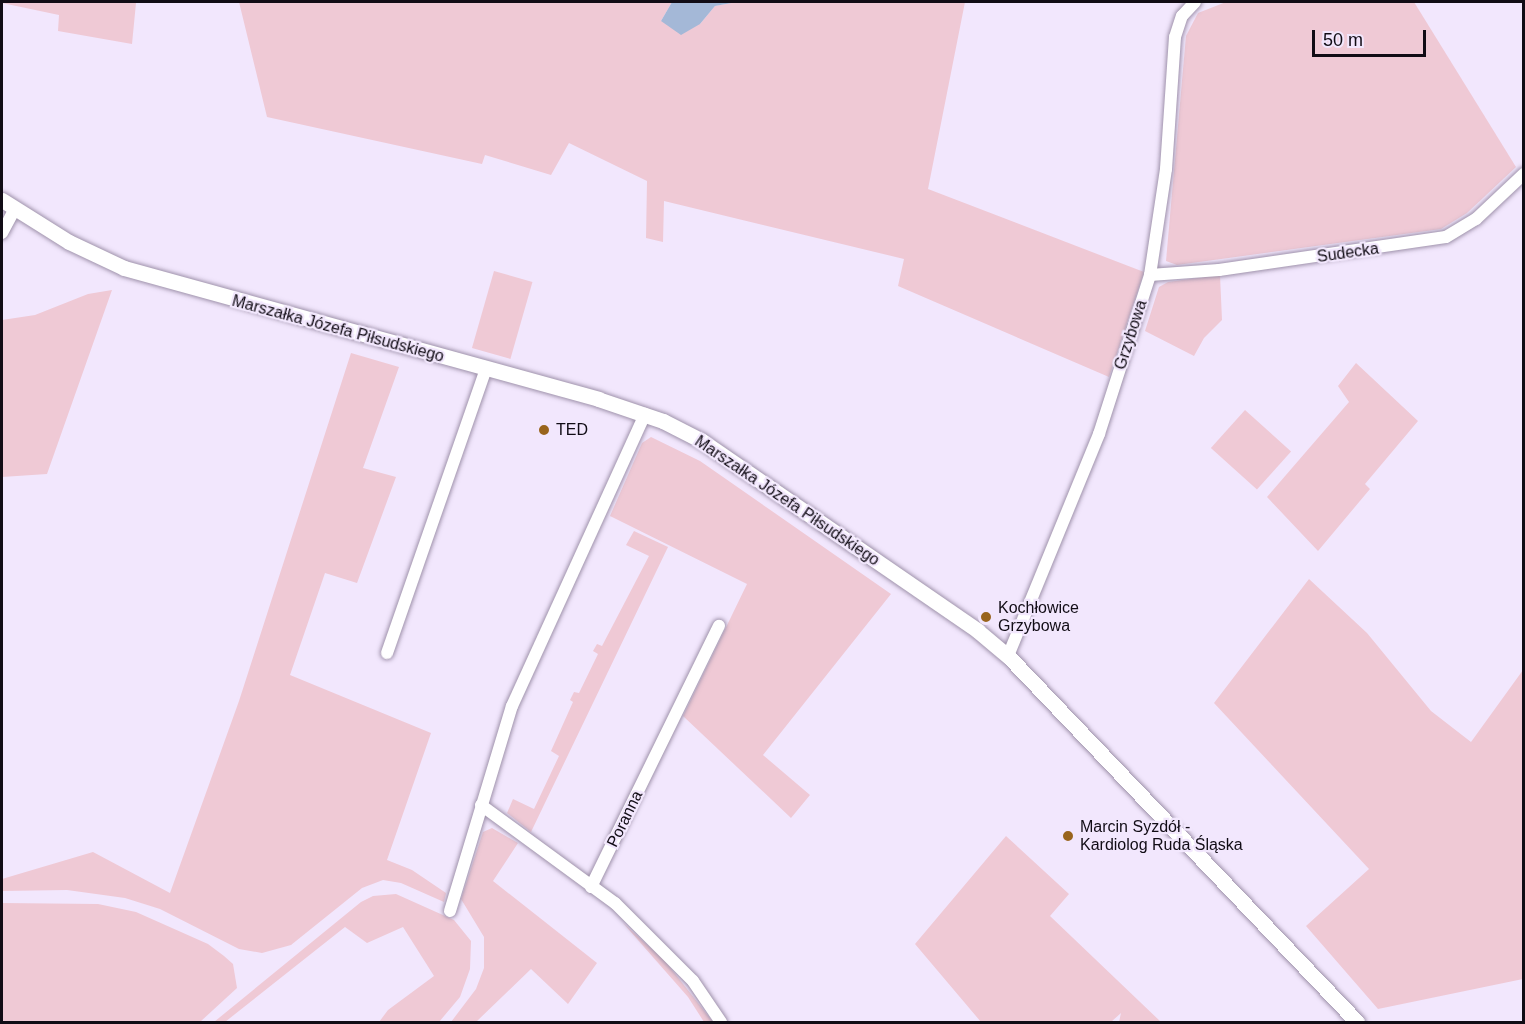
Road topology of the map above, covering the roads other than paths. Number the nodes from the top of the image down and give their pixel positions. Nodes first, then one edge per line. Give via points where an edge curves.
1 (1195, 2) edge
2 (1524, 174) edge
3 (8, 205) edge
4 (2, 233) edge
5 (1150, 274) junction
6 (486, 368) junction
7 (645, 414) junction
8 (719, 626) dead end
9 (387, 653) dead end
10 (1008, 656) junction
11 (481, 805) junction
12 (591, 887) junction
13 (450, 911) dead end
14 (721, 1023) edge
15 (1357, 1023) edge

1 - 5 street, Grzybowa via 1182,16 1175,37 1166,169
2 - 5 street, Sudecka via 1476,219 1446,237 1219,270
3 - 4 street
3 - 6 street, Marszałka Józefa Piłsudskiego via 69,242 124,268
5 - 10 street, Grzybowa via 1099,434
6 - 7 street, Marszałka Józefa Piłsudskiego
6 - 9 street
7 - 10 street, Marszałka Józefa Piłsudskiego via 702,441 738,464
7 - 11 street via 512,706
8 - 12 street, Poranna
10 - 15 street, Marszałka Józefa Piłsudskiego
11 - 12 street
11 - 13 street
12 - 14 street via 646,932 693,981

